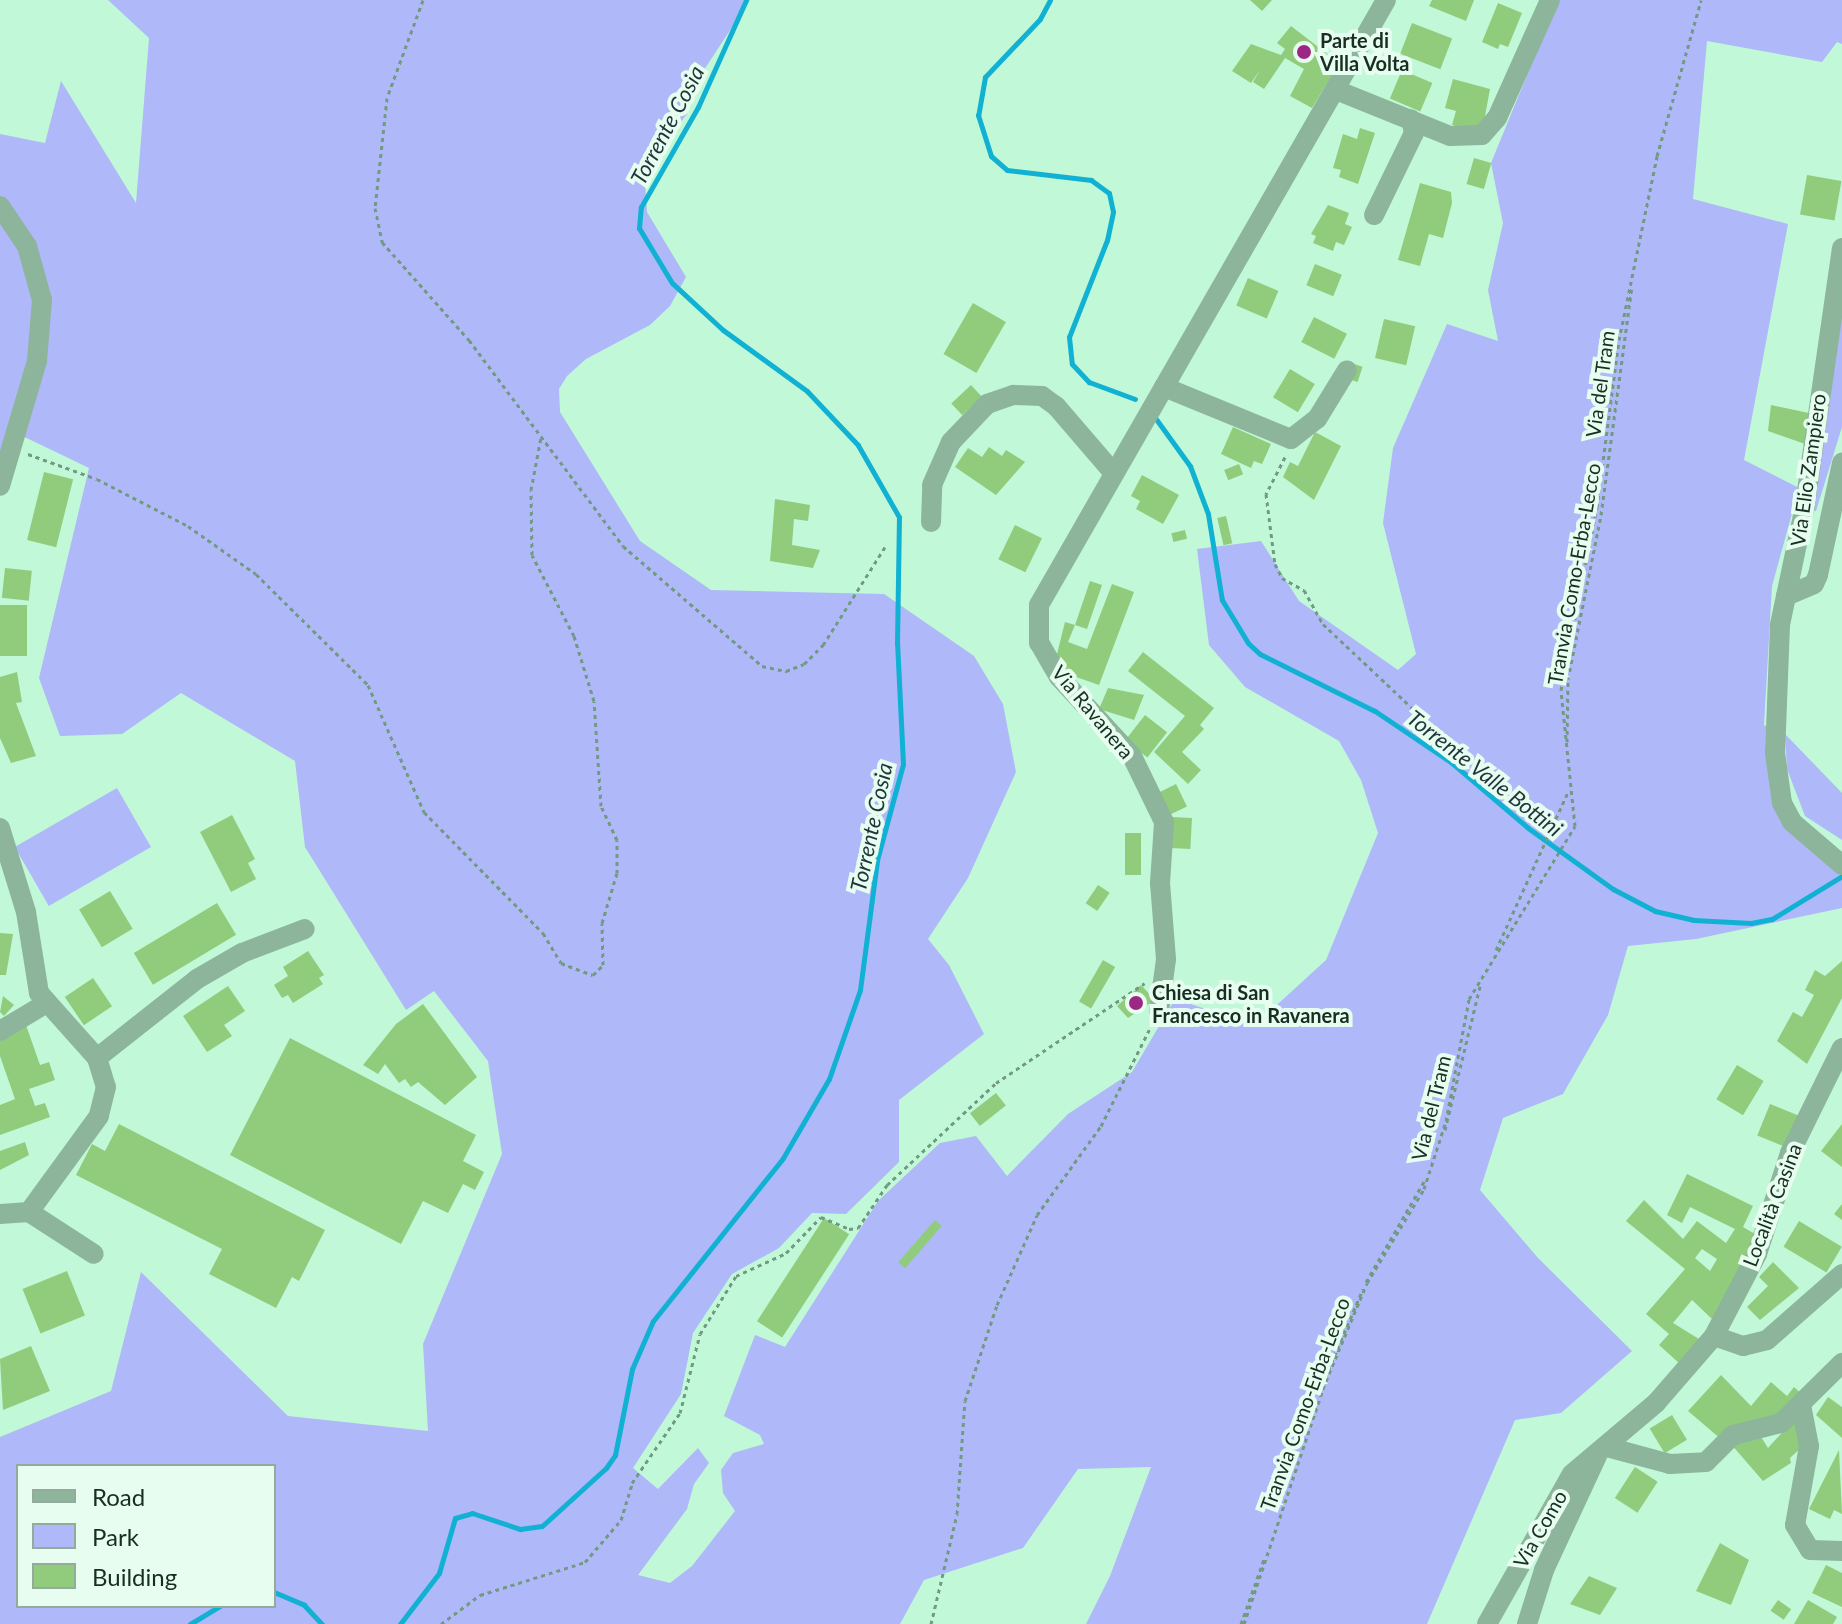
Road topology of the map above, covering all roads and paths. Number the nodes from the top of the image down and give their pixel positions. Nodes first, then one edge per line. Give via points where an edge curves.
1 (423, 0) edge
2 (1386, 0) edge
3 (1550, 0) edge
4 (1701, 0) edge
5 (1336, 90) junction
6 (1411, 119) junction
7 (0, 206) edge
8 (1374, 215) dead end
9 (1842, 248) edge
10 (1347, 370) dead end
11 (1160, 394) junction
12 (541, 437) junction
13 (1291, 439) junction
14 (13, 448) junction
15 (1842, 463) edge
16 (1112, 471) junction
17 (1, 483) edge
18 (931, 522) dead end
19 (885, 547) dead end
20 (1786, 596) junction
21 (1428, 739) dead end
22 (1569, 788) junction
23 (0, 828) edge
24 (1840, 863) edge
25 (305, 929) dead end
26 (1165, 977) junction
27 (45, 1004) junction
28 (1159, 1011) joint
29 (0, 1031) edge
30 (1842, 1048) edge
31 (97, 1058) junction
32 (29, 1212) junction
33 (0, 1214) edge
34 (94, 1254) dead end
35 (1842, 1274) edge
36 (1714, 1336) junction
37 (1842, 1363) edge
38 (1801, 1405) junction
39 (1602, 1452) junction
40 (1842, 1551) edge
41 (441, 1624) edge
42 (931, 1624) edge
43 (1242, 1624) edge
44 (1487, 1624) edge
45 (1527, 1624) edge

1 - 12 path via 387,98 375,208 382,242 469,340
2 - 5 street, Via Ravanera
3 - 6 street via 1497,118 1482,135 1450,136
4 - 22 path, Via del Tram via 1657,156 1619,340 1597,507 1561,690
5 - 6 street
5 - 11 street, Via Ravanera
6 - 8 street via 1414,133
7 - 14 street via 27,246 42,300 37,361
9 - 20 street, Via Elio Zampiero via 1803,518
10 - 13 street via 1317,419 1302,436
11 - 13 street
11 - 16 street, Via Ravanera
12 - 14 path via 531,490 532,555 574,636 594,701 601,806 617,840 617,873 602,923 603,965 593,975 561,963 543,933 424,812 368,685 256,574 188,526 97,479
12 - 19 path via 623,546 762,666 786,671 804,664 823,645
13 - 21 path via 1266,494 1275,564 1282,578 1304,590 1323,624 1412,708 1412,727
14 - 17 street
15 - 20 street via 1818,575 1814,584
16 - 18 street via 1056,406 1042,396 1013,395 987,404 951,442 932,485
16 - 26 street, Via Ravanera via 1039,605 1038,634 1059,677 1132,756 1164,822 1160,883
20 - 24 street, Via Elio Zampiero via 1776,659 1776,779 1792,822
22 - 43 path, Tranvia Como-Erba-Lecco via 1478,988 1451,1115 1429,1171 1368,1279 1327,1372
22 - 43 path, Via del Tram via 1575,826 1469,999 1446,1121 1424,1189 1367,1283 1326,1381
23 - 27 street via 19,883
25 - 31 street via 242,953 197,979
26 - 28 street, Via Ravanera
26 - 41 path via 1138,985 996,1083 887,1185 858,1228 821,1217 786,1253 736,1276 700,1334 680,1413 632,1483 621,1520 585,1562 480,1595
27 - 29 street
27 - 31 street
28 - 42 path via 1101,1126 1037,1215 997,1305 965,1401 957,1514
30 - 36 street, Località Casina via 1790,1153 1757,1254
31 - 32 street via 106,1087 99,1116
32 - 33 street
32 - 34 street
35 - 36 street via 1767,1340 1743,1346
36 - 39 street, Località Casina via 1656,1403
37 - 38 street
38 - 39 street via 1781,1423 1733,1435 1706,1462 1691,1466
38 - 40 street via 1809,1446 1795,1525 1810,1550
39 - 44 street, Via Como via 1572,1474
39 - 45 street via 1544,1570

